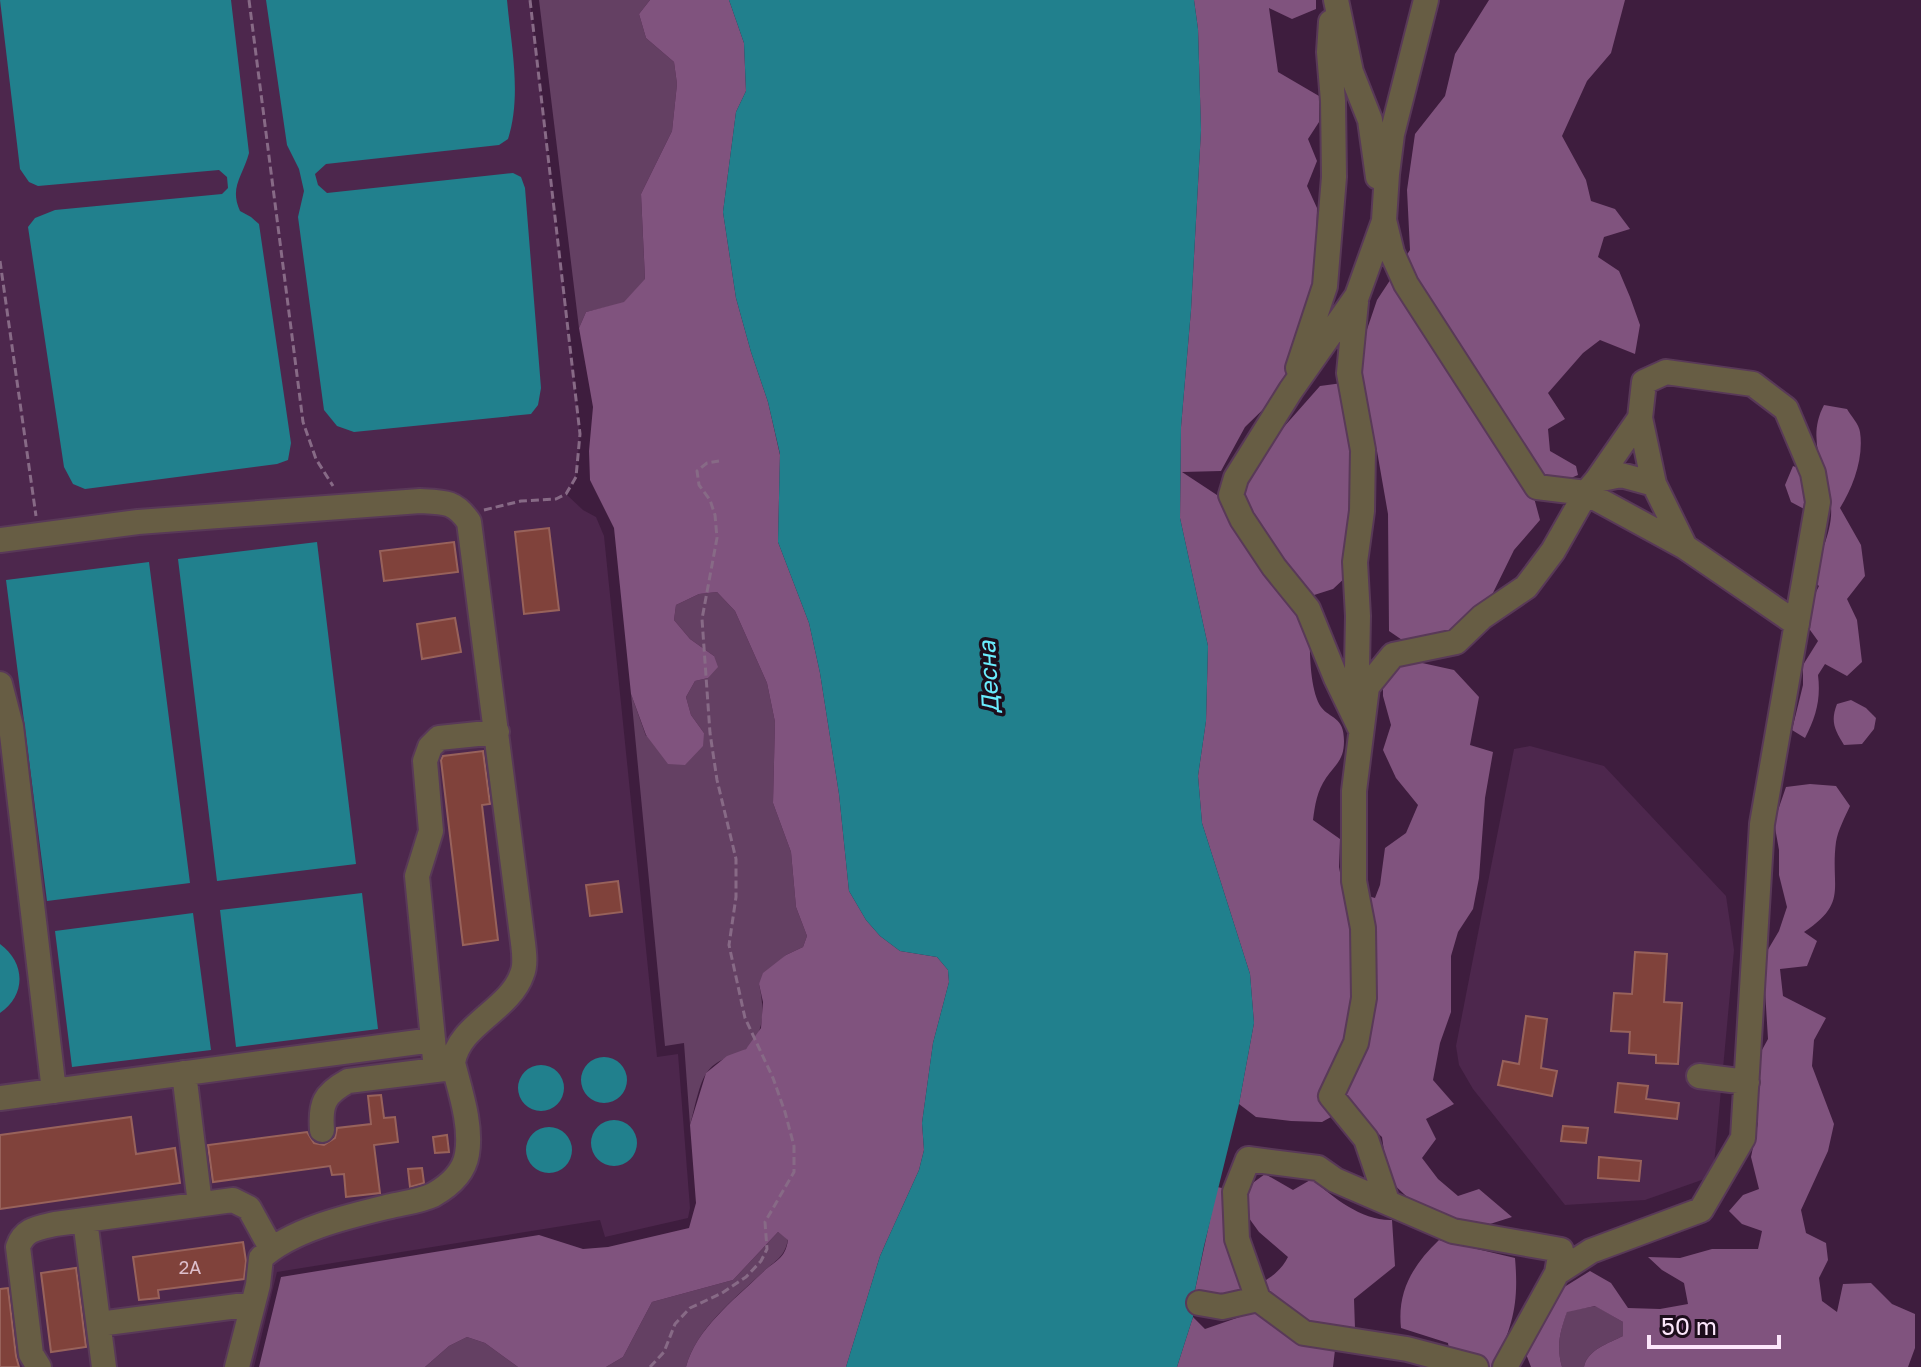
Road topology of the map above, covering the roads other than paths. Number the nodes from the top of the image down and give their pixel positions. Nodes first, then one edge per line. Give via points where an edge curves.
1 (1334, 0) edge
2 (1426, 0) edge
3 (1384, 220) junction
4 (1357, 296) junction
5 (1291, 390) junction
6 (1640, 418) junction
7 (1654, 484) junction
8 (1592, 486) junction
9 (0, 540) edge
10 (1685, 547) junction
11 (1797, 624) junction
12 (0, 684) edge
13 (1367, 687) junction
14 (1361, 730) junction
15 (497, 732) junction
16 (433, 1040) junction
17 (445, 1069) junction
18 (184, 1073) junction
19 (1699, 1076) dead end
20 (1747, 1082) junction
21 (54, 1091) junction
22 (0, 1098) edge
23 (322, 1130) dead end
24 (1387, 1201) junction
25 (200, 1204) junction
26 (85, 1220) junction
27 (271, 1248) junction
28 (1557, 1273) junction
29 (1258, 1299) junction
30 (1199, 1303) dead end
31 (253, 1304) junction
32 (99, 1324) junction
33 (39, 1367) edge
34 (104, 1367) edge
35 (237, 1367) edge
36 (1476, 1367) edge
37 (1505, 1367) edge

1 - 3 street via 1351,72 1370,120
1 - 5 street via 1329,52 1334,177 1325,286
2 - 3 street via 1392,134
3 - 4 street
3 - 8 street via 1406,284 1537,487
4 - 5 street
4 - 13 street via 1349,373 1363,450 1355,562 1357,668
5 - 14 street via 1236,478 1231,495 1274,567 1308,609
6 - 7 street
6 - 8 street
6 - 11 street via 1644,382 1666,372 1753,384 1786,409 1813,473 1818,502
7 - 8 street via 1621,475
7 - 10 street
8 - 10 street
8 - 13 street via 1526,587 1456,642 1393,655
9 - 15 street via 138,522 442,502 462,510 471,529
10 - 11 street
11 - 20 street via 1762,824
12 - 21 street via 11,726
13 - 14 street
14 - 24 street via 1354,791 1354,881 1363,928 1364,998 1356,1043 1331,1096 1366,1139
15 - 16 street via 439,738 425,761 431,831 417,876
15 - 17 street via 524,964 505,1001 462,1041
16 - 17 street
16 - 18 street
17 - 23 street via 348,1081 326,1099
17 - 27 street via 468,1137 463,1167 454,1181 431,1196 339,1221
18 - 21 street
18 - 25 street
19 - 20 street
20 - 28 street via 1743,1138 1701,1210 1591,1251
21 - 22 street
24 - 28 street via 1453,1231 1561,1250
24 - 29 street via 1318,1168 1248,1159 1235,1192 1237,1239
25 - 26 street
25 - 27 street via 242,1202
26 - 32 street
26 - 33 street via 27,1232 18,1247 31,1354
27 - 31 street via 261,1258
28 - 37 street
29 - 30 street via 1222,1307
29 - 36 street via 1304,1333 1407,1349
31 - 32 street
31 - 35 street
32 - 34 street

